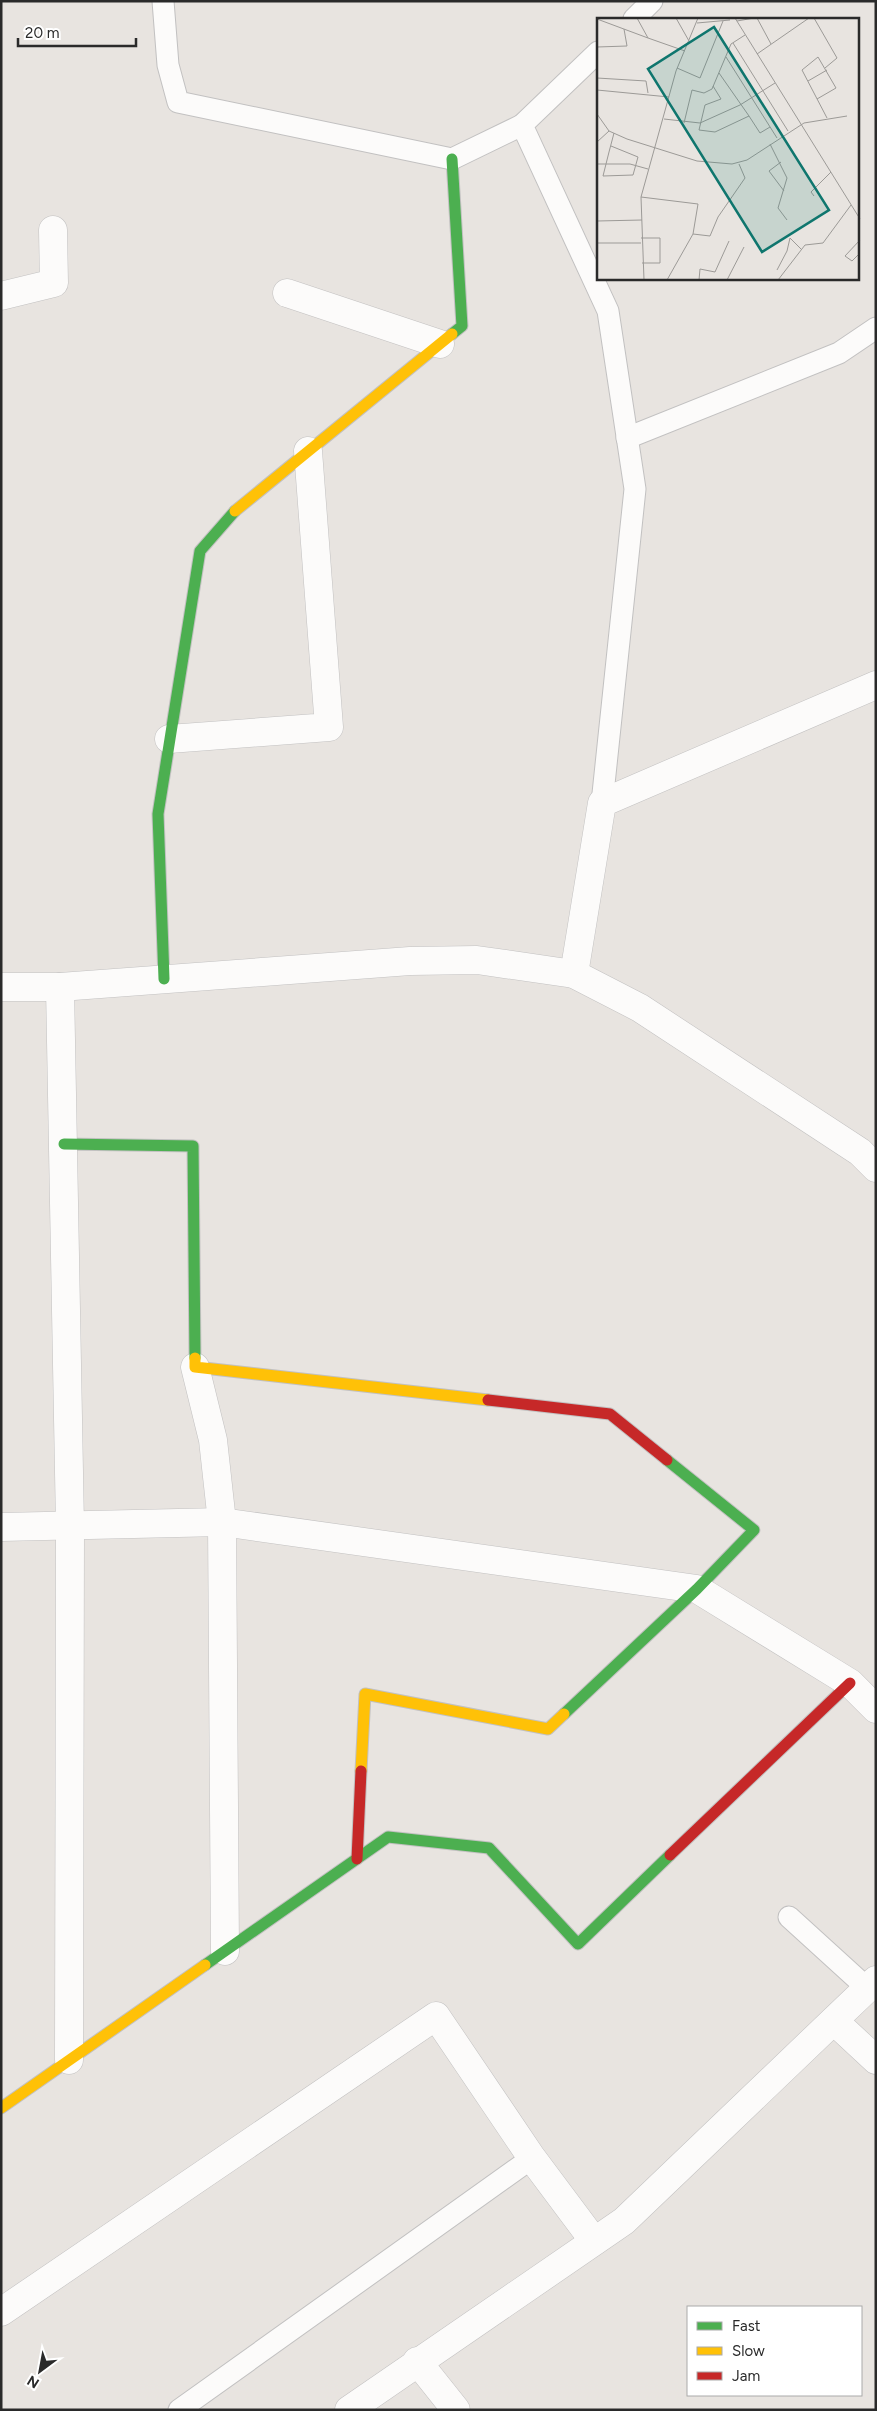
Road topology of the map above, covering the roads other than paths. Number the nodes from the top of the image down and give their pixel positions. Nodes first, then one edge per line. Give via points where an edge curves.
1 (163, 1) edge
2 (652, 1) edge
3 (635, 18) edge
4 (597, 53) edge
5 (522, 125) junction
6 (452, 159) junction
7 (53, 230) dead end
8 (287, 293) dead end
9 (1, 296) edge
10 (876, 328) edge
11 (440, 344) junction
12 (628, 438) junction
13 (308, 452) junction
14 (876, 685) edge
15 (169, 739) junction
16 (602, 803) junction
17 (574, 974) junction
18 (164, 980) junction
19 (1, 987) edge
20 (60, 987) junction
21 (64, 1144) junction
22 (876, 1168) edge
23 (195, 1367) junction
24 (222, 1522) junction
25 (70, 1526) junction
26 (1, 1527) edge
27 (697, 1589) junction
28 (850, 1683) junction
29 (876, 1709) edge
30 (357, 1859) junction
31 (789, 1917) dead end
32 (225, 1951) junction
33 (871, 1984) edge
34 (834, 2022) junction
35 (69, 2060) junction
36 (876, 2060) edge
37 (1, 2108) edge
38 (532, 2158) junction
39 (594, 2241) junction
40 (1, 2312) edge
41 (418, 2361) junction
42 (178, 2410) edge
43 (349, 2410) edge
44 (456, 2410) edge

1 - 6 lane via 168,65 178,102
2 - 3 lane
4 - 5 lane
5 - 6 lane
5 - 12 lane via 608,312
6 - 11 street via 462,326
7 - 9 street via 54,284
8 - 11 street
10 - 12 lane via 838,353
11 - 13 street
12 - 16 lane via 635,489
13 - 15 street via 238,509 200,551
13 - 15 street via 329,727
14 - 16 street
15 - 18 street via 158,814
16 - 17 street
17 - 18 street via 458,960
17 - 22 street via 648,1014 860,1152
18 - 20 street
19 - 20 street
20 - 21 street
21 - 23 street via 193,1146
21 - 25 street
23 - 24 street via 212,1440
23 - 27 street via 610,1414 754,1530
24 - 25 street
24 - 27 street
24 - 32 street
25 - 26 street
25 - 35 street
27 - 28 street
27 - 30 street via 548,1729 364,1694
28 - 29 street
28 - 30 street via 578,1944 490,1848 388,1837
30 - 32 street
31 - 33 lane
32 - 35 street
33 - 34 street
34 - 36 street
34 - 39 street via 624,2221
35 - 37 street
38 - 39 street
38 - 40 street via 436,2016
38 - 42 lane
39 - 41 street
41 - 43 street
41 - 44 street

